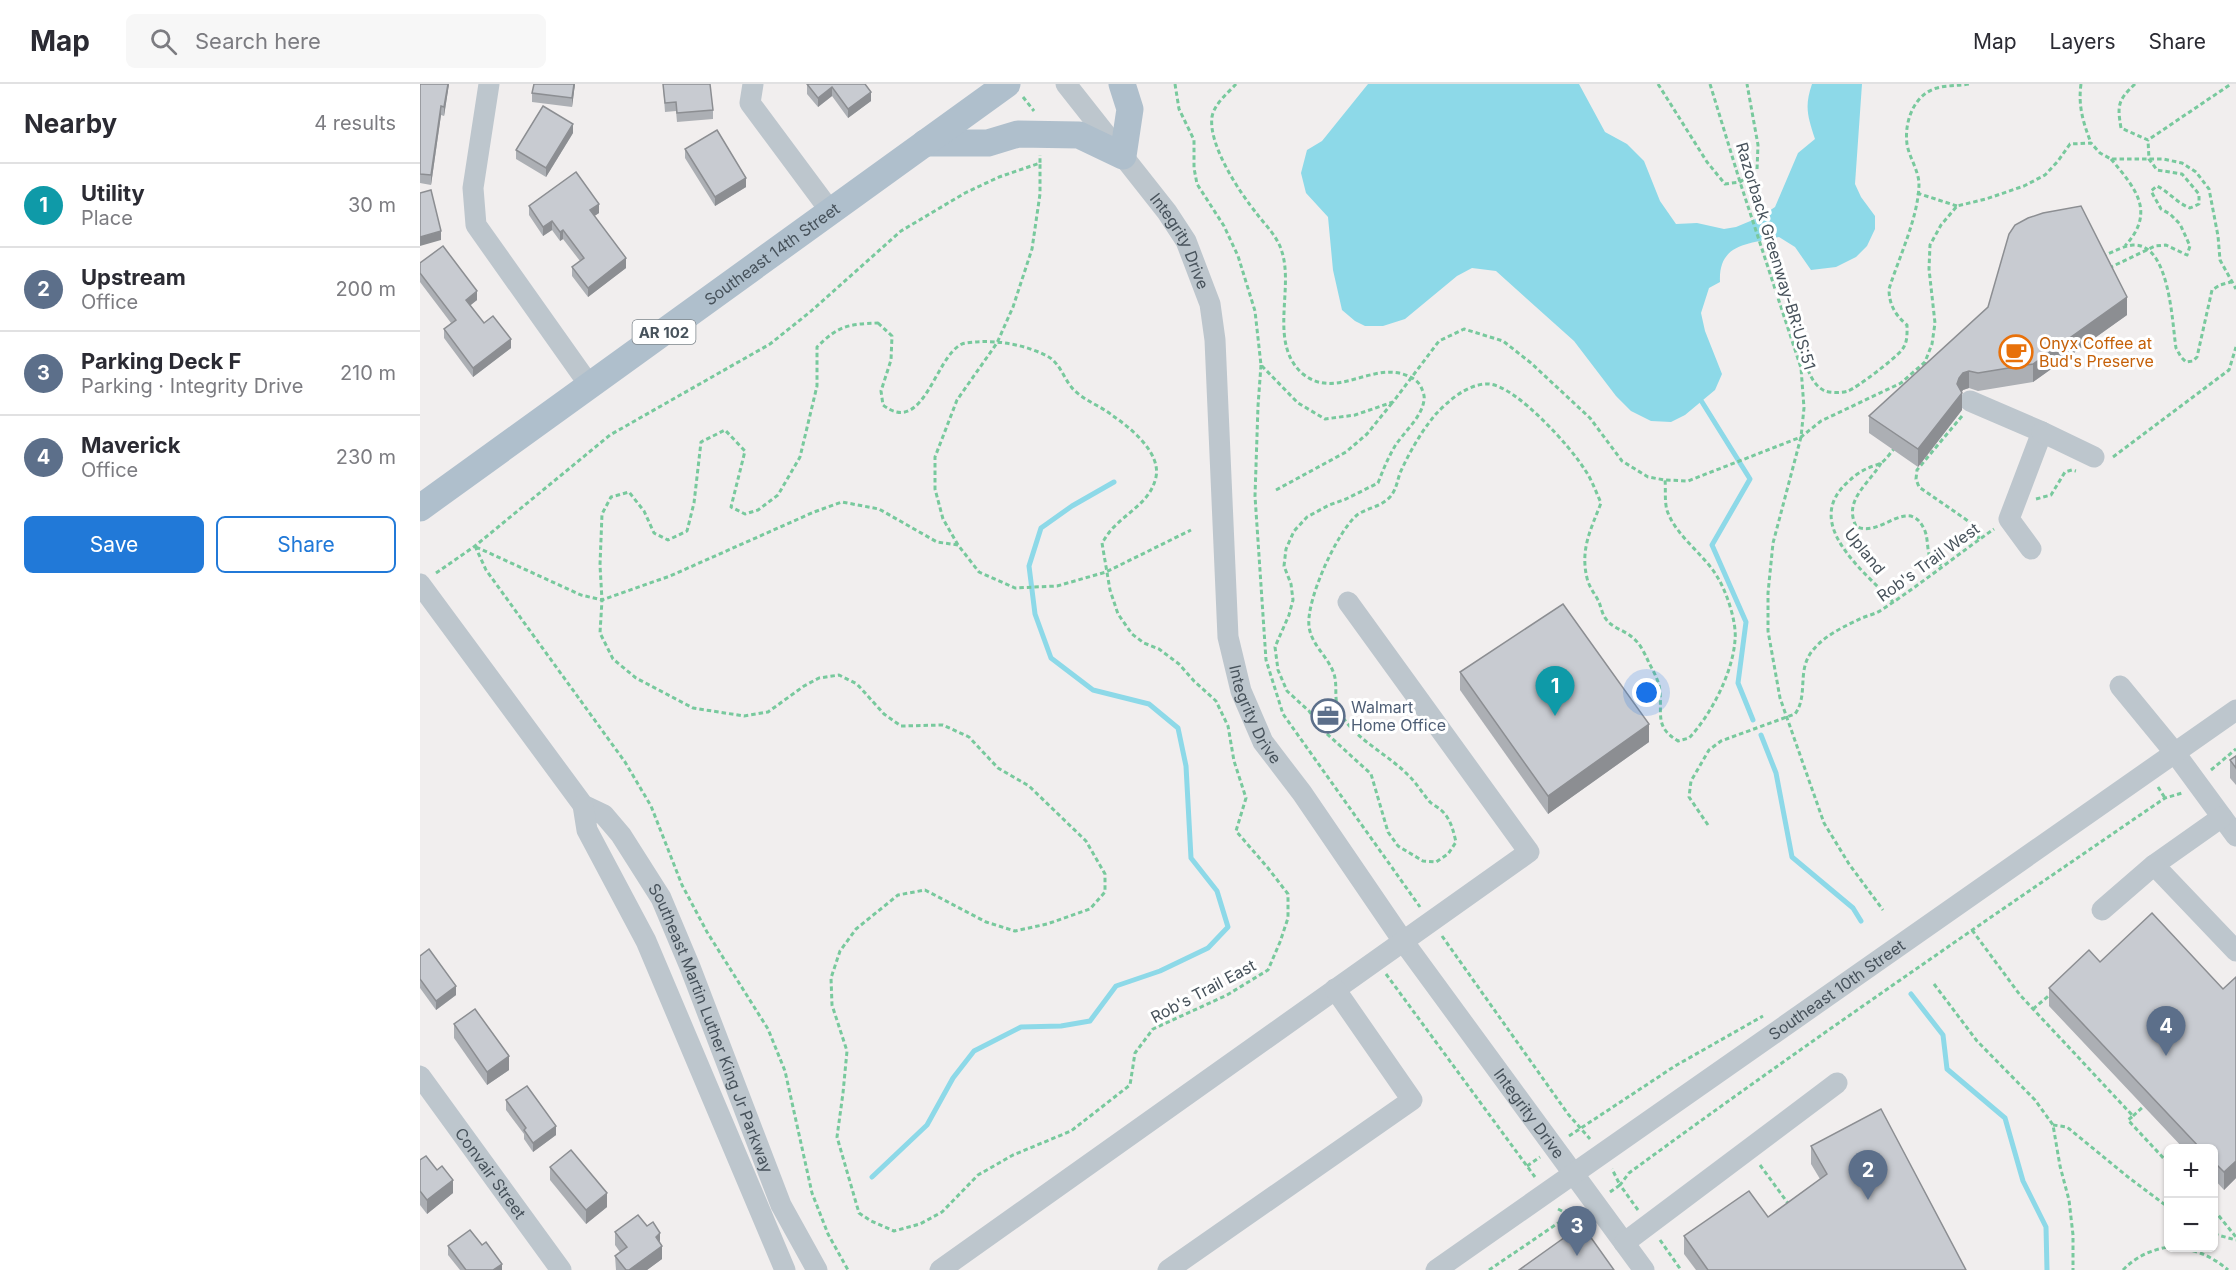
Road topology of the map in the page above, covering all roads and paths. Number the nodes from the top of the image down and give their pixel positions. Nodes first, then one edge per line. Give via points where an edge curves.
1 (489, 84) edge
2 (753, 84) edge
3 (1007, 84) edge
4 (1066, 84) edge
5 (1122, 84) edge
6 (1175, 84) edge
7 (1236, 84) edge
8 (1658, 84) edge
9 (1710, 84) edge
10 (1747, 84) edge
11 (1969, 84) edge
12 (2081, 84) edge
13 (2135, 84) edge
14 (2231, 84) edge
15 (2148, 140) junction
16 (926, 143) junction
17 (2091, 143) junction
18 (1040, 148) dead end
19 (1123, 156) junction
20 (2111, 159) junction
21 (2150, 159) junction
22 (1040, 163) junction
23 (1740, 182) junction
24 (1917, 193) junction
25 (1957, 206) junction
26 (831, 212) junction
27 (2123, 248) junction
28 (2148, 250) junction
29 (2098, 257) edge
30 (2104, 270) edge
31 (2231, 282) junction
32 (2236, 289) edge
33 (1791, 334) junction
34 (996, 343) junction
35 (2236, 347) edge
36 (1925, 362) junction
37 (1261, 365) junction
38 (1931, 367) edge
39 (1412, 378) junction
40 (590, 386) junction
41 (1393, 402) junction
42 (1971, 402) joint
43 (2042, 432) junction
44 (1801, 437) junction
45 (1901, 442) edge
46 (1881, 463) junction
47 (2093, 464) junction
48 (1665, 480) junction
49 (1276, 490) dead end
50 (2028, 504) dead end
51 (420, 508) edge
52 (2000, 526) dead end
53 (1191, 530) dead end
54 (1979, 540) junction
55 (958, 545) junction
56 (474, 546) junction
57 (2031, 549) dead end
58 (1942, 566) junction
59 (1106, 572) junction
60 (420, 584) edge
61 (602, 600) junction
62 (1348, 602) dead end
63 (1893, 602) junction
64 (2120, 686) dead end
65 (2236, 710) edge
66 (1787, 716) junction
67 (2236, 749) edge
68 (2175, 753) junction
69 (2207, 773) dead end
70 (2186, 789) dead end
71 (583, 805) junction
72 (2222, 817) junction
73 (1708, 825) dead end
74 (2236, 836) edge
75 (2154, 865) junction
76 (1883, 910) dead end
77 (2102, 910) dead end
78 (1431, 921) junction
79 (1972, 930) junction
80 (1403, 941) junction
81 (2236, 951) edge
82 (1385, 972) dead end
83 (1934, 984) dead end
84 (1335, 989) junction
85 (2056, 989) edge
86 (2033, 1009) junction
87 (1765, 1015) dead end
88 (420, 1076) edge
89 (1837, 1083) dead end
90 (2144, 1106) edge
91 (2133, 1116) junction
92 (2053, 1125) junction
93 (1581, 1128) junction
94 (1587, 1135) dead end
95 (1568, 1137) dead end
96 (1749, 1149) junction
97 (2164, 1158) edge
98 (1535, 1160) dead end
99 (1527, 1166) junction
100 (1612, 1169) dead end
101 (1573, 1174) junction
102 (1537, 1180) dead end
103 (1620, 1185) junction
104 (1609, 1192) dead end
105 (2164, 1203) edge
106 (1558, 1209) dead end
107 (1584, 1211) dead end
108 (1796, 1214) edge
109 (1570, 1215) junction
110 (2218, 1215) edge
111 (1649, 1225) junction
112 (1581, 1227) edge
113 (2218, 1235) edge
114 (2236, 1238) edge
115 (1624, 1243) junction
116 (2164, 1248) edge
117 (2196, 1252) edge
118 (561, 1270) edge
119 (785, 1270) edge
120 (817, 1270) edge
121 (940, 1270) edge
122 (1168, 1270) edge
123 (1436, 1270) edge
124 (1489, 1270) edge
125 (1644, 1270) edge
126 (1681, 1270) edge
127 (2073, 1270) edge
128 (2123, 1270) edge
129 (2228, 1270) edge

1 - 40 street via 473,188 476,225
2 - 26 street via 750,103
3 - 16 main road, Southeast 14th Street / AR 102
4 - 19 street, Integrity Drive
5 - 19 main road via 1130,109
6 - 37 path via 1179,109 1194,140 1197,184 1238,256 1255,310
7 - 39 path via 1212,116 1214,138 1246,200 1281,248 1286,267 1285,342 1293,359 1302,373 1315,382 1333,384 1398,371
8 - 23 path via 1725,184
9 - 23 path, Razorback Greenway-BR:US:51
10 - 23 path via 1758,145 1757,170
11 - 24 path via 1936,88 1923,95 1908,119 1907,144 1919,182
12 - 17 path via 2082,120
13 - 15 path via 2118,108 2121,128
14 - 15 path
15 - 21 path
16 - 19 main road via 988,143 1018,134 1078,135
16 - 26 main road, Southeast 14th Street / AR 102
17 - 20 path
17 - 25 path via 2070,144 2045,175 2024,186
18 - 22 path
19 - 80 street, Integrity Drive via 1186,242 1210,304 1215,340 1228,637 1241,691 1263,742
20 - 21 path
20 - 27 path via 2139,199 2141,217
21 - 28 path via 2157,170 2182,174 2199,194 2199,204 2190,208 2180,204 2157,186 2151,191 2161,209 2180,224 2190,246 2187,255 2166,245
21 - 31 path via 2182,163 2196,172 2209,189 2220,260
22 - 34 path via 1032,249 1013,307
22 - 56 path via 965,193 901,231 770,344 610,435
23 - 33 path, Razorback Greenway-BR:US:51
24 - 25 path
24 - 33 path via 1889,289 1892,308 1907,325 1908,337 1902,350 1848,391 1834,393 1823,390 1814,381 1799,343
25 - 36 path via 1930,245 1935,323
26 - 40 main road, Southeast 14th Street / AR 102
27 - 28 path via 2133,245
27 - 29 path
28 - 30 path
28 - 31 path via 2164,271 2176,348 2186,362 2197,357 2212,290
31 - 32 path
33 - 44 path, Razorback Greenway-BR:US:51 via 1801,368
34 - 55 path via 957,400 935,457 935,489 943,519
34 - 59 path, Rob's Trail East via 1023,347 1049,357 1072,389 1114,416 1154,456 1156,475 1151,489 1102,543
34 - 61 path, Rob's Trail East via 961,344 912,409 900,413 883,405 881,391 891,360 892,336 878,323 852,324 833,331 817,347 817,386 800,457 778,495 758,510 745,514 731,507 745,450 725,430 701,442 687,531 668,540 654,533 629,492 611,497 602,514
35 - 47 path via 2229,370
36 - 38 path
36 - 44 path via 1901,383 1821,421
37 - 41 path via 1298,403 1325,419 1355,415
37 - 78 path via 1255,496 1266,660 1283,714
39 - 41 path
39 - 48 path via 1439,341 1464,329 1503,341 1590,418 1622,460 1648,477
39 - 48 path via 1425,398 1386,462 1378,483 1307,517 1294,531 1284,566 1292,584 1293,600 1275,647 1278,670 1287,691 1371,774 1388,832 1398,846 1423,861 1436,862 1448,854 1456,842 1452,825 1407,774 1368,743 1339,711 1334,674 1309,626 1310,608 1332,549 1358,515 1389,497 1419,436 1448,402 1476,387 1488,384 1503,388 1544,420 1589,478 1601,503 1588,531 1588,585 1606,619 1641,647 1660,692 1661,723 1668,735 1678,741 1689,738 1710,711 1723,686 1735,640 1734,623 1718,577 1667,511
40 - 51 main road, Southeast 14th Street / AR 102
41 - 49 path via 1346,452
42 - 43 street
42 - 54 path via 1917,470 1916,479 1919,487 1971,523
43 - 47 street
43 - 57 street via 2009,519
44 - 48 path via 1688,481
44 - 66 path, Razorback Greenway-BR:US:51 via 1773,543 1768,593 1768,631
45 - 46 path, Upland
46 - 58 path, Upland via 1854,501 1851,511 1856,526 1872,529 1897,516 1915,518 1925,532 1930,558
46 - 63 path, Upland via 1848,482 1836,495 1830,513 1838,541
47 - 50 path via 2065,472 2051,495
52 - 54 path, Rob's Trail West
53 - 59 path
54 - 58 path, Rob's Trail West
55 - 59 path via 979,572 1015,588 1057,586
55 - 61 path via 937,542 879,509 842,502 670,576
56 - 60 path
56 - 61 path via 581,595
58 - 63 path, Rob's Trail West
59 - 61 path, Rob's Trail East via 1118,614 1132,634 1179,664 1216,701 1228,726 1246,798 1236,831 1288,894 1288,918 1268,970 1227,996 1153,1029 1135,1053 1130,1085 1101,1108 1071,1131 1013,1155 978,1175 942,1212 920,1224 894,1230 859,1213 837,1137 847,1051 832,1005 831,978 840,951 856,929 898,895 925,890 986,922 1015,931 1090,909 1105,892 1105,874 1086,841 1029,786 998,768 969,737 943,725 901,726 884,714 857,684 839,675 819,678 768,712 744,716 693,708 636,678 613,659 600,633
60 - 71 street, Southeast Martin Luther King Jr Parkway
62 - 78 street via 1529,852
63 - 66 path, Rob's Trail West via 1823,640 1812,651 1804,667 1801,706 1795,714
64 - 68 street
65 - 68 street, Southeast 10th Street
66 - 73 path via 1721,741 1709,750 1691,781 1689,797
66 - 76 path, Razorback Greenway-BR:US:51 via 1824,823
67 - 69 path
68 - 72 street
68 - 101 street, Southeast 10th Street
70 - 79 path via 2180,795 2165,798
71 - 119 street, Southeast Martin Luther King Jr Parkway via 587,830 646,940
71 - 120 street, Southeast Martin Luther King Jr Parkway via 604,815 621,835 661,898 781,1205
72 - 74 street
72 - 75 street
75 - 77 street
75 - 81 street
78 - 80 street
78 - 93 path
79 - 86 path
79 - 103 path via 1719,1107 1629,1173
80 - 84 street
80 - 101 street, Integrity Drive
82 - 99 path
83 - 92 path via 1977,1041 2036,1100
84 - 121 street
84 - 122 street via 1412,1100
85 - 86 path
86 - 91 path
87 - 93 path via 1675,1066
88 - 118 street, Convair Street
89 - 96 street
90 - 91 path
91 - 97 path via 2128,1120
92 - 105 path via 2067,1127
92 - 127 path via 2069,1200
93 - 94 path
93 - 95 path
96 - 108 path
96 - 111 street
98 - 99 path
99 - 102 path
100 - 103 path
101 - 115 street, Integrity Drive
101 - 123 street, Southeast 10th Street
103 - 104 path
103 - 111 path
106 - 109 path
107 - 109 path
109 - 112 path
109 - 124 path
110 - 114 path
111 - 115 street
111 - 126 path
113 - 114 path
115 - 125 street, Integrity Drive
116 - 128 path via 2143,1255
117 - 129 path

